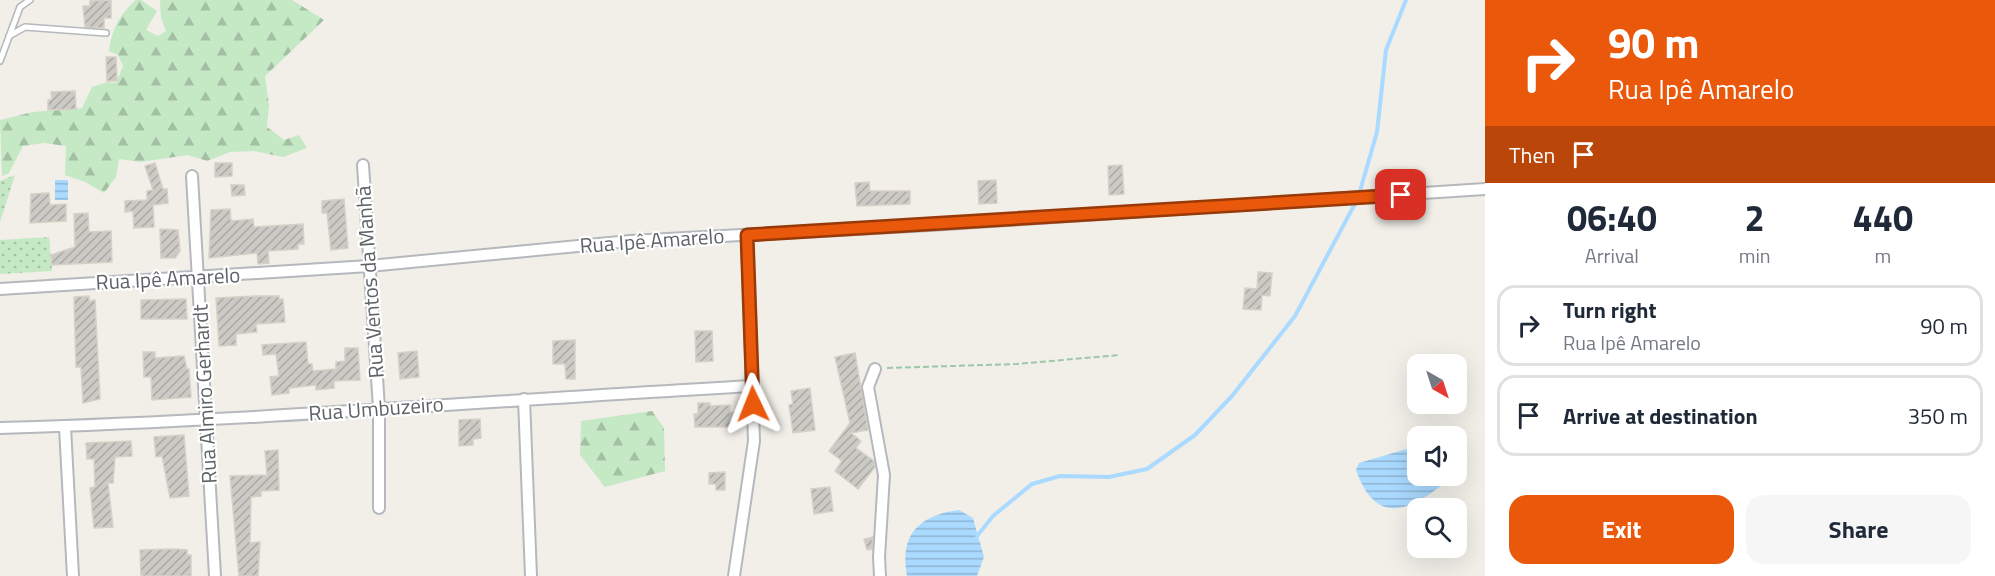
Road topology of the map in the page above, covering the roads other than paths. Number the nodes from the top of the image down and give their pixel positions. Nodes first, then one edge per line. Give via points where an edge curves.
1 (30, 0) edge
2 (106, 33) dead end
3 (9, 36) junction
4 (0, 61) edge
5 (363, 165) dead end
6 (192, 176) dead end
7 (1485, 189) edge
8 (747, 235) junction
9 (369, 266) junction
10 (199, 278) junction
11 (0, 289) edge
12 (875, 369) road end
13 (752, 386) junction
14 (524, 399) junction
15 (379, 408) junction
16 (208, 422) junction
17 (65, 427) junction
18 (0, 428) edge
19 (379, 508) dead end
20 (73, 576) edge
21 (215, 576) edge
22 (531, 576) edge
23 (734, 576) edge
24 (880, 576) edge

1 - 3 lane via 20,7
2 - 3 lane via 25,27
3 - 4 lane
5 - 9 street, Rua Ventos da Manhã
6 - 10 street, Rua Almiro Gerhardt
7 - 8 street, Rua Ipê Amarelo
8 - 9 street, Rua Ipê Amarelo via 630,241
8 - 13 street
9 - 10 street, Rua Ipê Amarelo
9 - 15 street, Rua Ventos da Manhã
10 - 11 street, Rua Ipê Amarelo
10 - 16 street, Rua Almiro Gerhardt
12 - 24 street via 868,387 884,475
13 - 14 street, Rua Umbuzeiro
13 - 23 street via 754,441
14 - 15 street, Rua Umbuzeiro
14 - 22 street
15 - 16 street, Rua Umbuzeiro
15 - 19 street, Rua Ventos da Manhã
16 - 17 street, Rua Umbuzeiro
16 - 21 street, Rua Almiro Gerhardt
17 - 18 street, Rua Umbuzeiro
17 - 20 street

